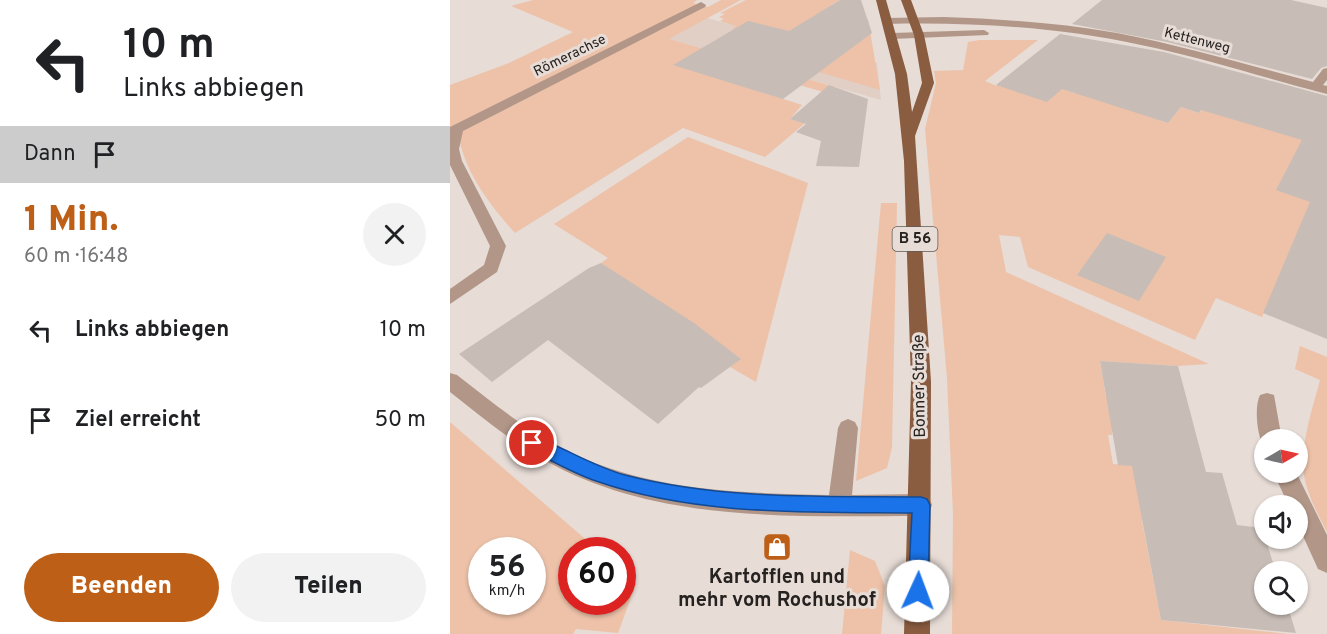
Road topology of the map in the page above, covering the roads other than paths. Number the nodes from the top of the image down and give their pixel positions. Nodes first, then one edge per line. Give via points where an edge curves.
1 (881, 0) edge
2 (906, 0) edge
3 (701, 5) dead end
4 (915, 20) junction
5 (887, 21) junction
6 (658, 29) junction
7 (1058, 29) junction
8 (676, 35) dead end
9 (919, 35) junction
10 (892, 36) junction
11 (1327, 71) edge
12 (1321, 88) edge
13 (453, 130) edge
14 (910, 137) junction
15 (455, 175) edge
16 (450, 298) edge
17 (450, 381) edge
18 (1266, 401) dead end
19 (848, 428) dead end
20 (1270, 429) edge
21 (1289, 483) edge
22 (839, 505) junction
23 (921, 505) junction
24 (1327, 561) edge
25 (916, 634) edge

1 - 5 main road, Bonner Straße / B 56
2 - 4 main road, Bonner Straße / B 56
3 - 6 street, Römerachse
4 - 5 street, Kettenweg
4 - 7 street, Kettenweg
4 - 9 main road, Bonner Straße / B 56
5 - 10 main road, Bonner Straße / B 56
6 - 8 street
6 - 13 street, Römerachse
7 - 9 street, Kettenweg
7 - 12 street, Kettenweg via 1128,39
9 - 10 street, Kettenweg
9 - 14 main road, Bonner Straße / B 56 via 928,82
10 - 14 main road, Bonner Straße / B 56 via 902,74
11 - 12 street
13 - 15 street
14 - 23 main road, Bonner Straße / B 56 via 921,382
15 - 16 street via 497,239 498,253 483,276
17 - 22 street via 532,443 625,483 686,495
18 - 20 street
19 - 22 street
21 - 24 street
22 - 23 street
23 - 25 main road, Bonner Straße / B 56

